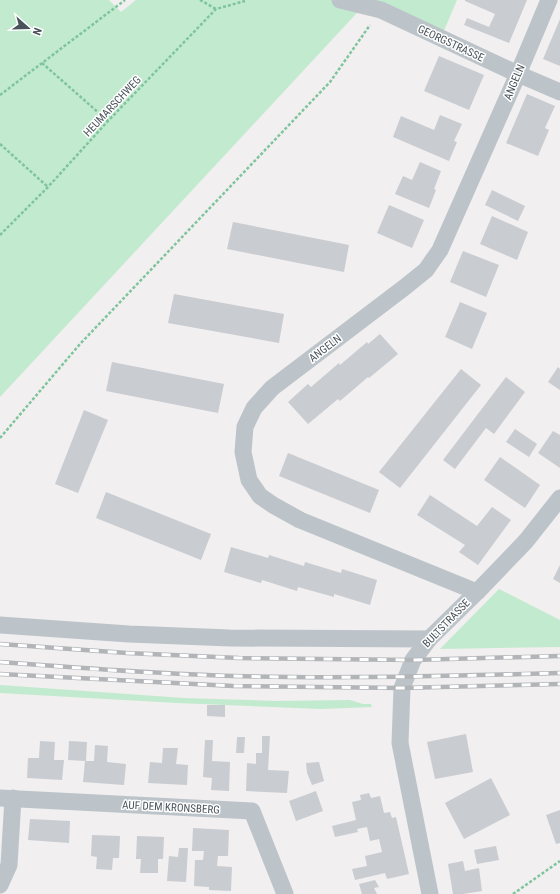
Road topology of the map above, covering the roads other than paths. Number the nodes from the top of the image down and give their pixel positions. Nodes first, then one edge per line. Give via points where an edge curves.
1 (340, 0) edge
2 (549, 0) edge
3 (518, 74) junction
4 (560, 92) edge
5 (560, 498) edge
6 (477, 592) junction
7 (0, 625) edge
8 (429, 639) junction
9 (6, 798) edge
10 (0, 885) edge
11 (285, 894) edge
12 (430, 894) edge

1 - 3 street, GEORGSTRASSE via 381,10
2 - 3 street, ANGELN
3 - 4 street, GEORGSTRASSE
3 - 6 street, ANGELN via 437,255 426,270 272,388 254,408 246,427 243,452 249,480 260,496 273,505 300,520
5 - 6 street, BULTSTRASSE via 526,541
6 - 8 street, BULTSTRASSE
7 - 8 street via 230,638
8 - 12 street, BULTSTRASSE via 413,660 402,688 400,743
9 - 10 street via 9,865
9 - 11 street, AUF DEM KRONSBERG via 252,811

